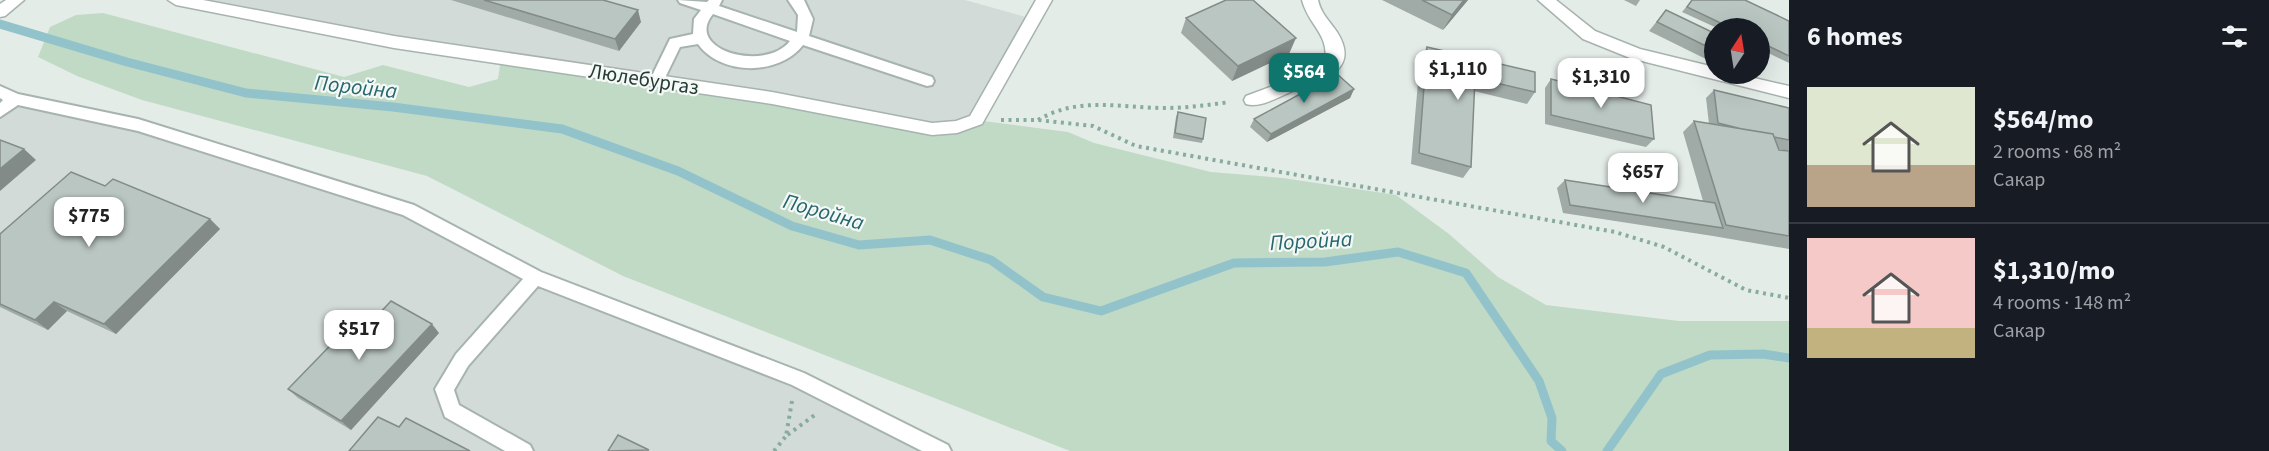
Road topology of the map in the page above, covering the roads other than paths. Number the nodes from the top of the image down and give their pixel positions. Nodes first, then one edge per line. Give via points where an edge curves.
1 (16, 0) edge
2 (176, 0) edge
3 (685, 0) edge
4 (795, 0) edge
5 (1044, 0) edge
6 (1310, 0) edge
7 (1546, 0) edge
8 (712, 4) edge
9 (0, 12) edge
10 (701, 38) junction
11 (802, 39) junction
12 (1704, 70) edge
13 (657, 80) junction
14 (927, 81) dead end
15 (1758, 84) edge
16 (1789, 92) edge
17 (8, 96) edge
18 (1252, 100) road end
19 (0, 111) edge
20 (535, 276) junction
21 (523, 451) edge
22 (941, 451) edge

1 - 9 street
2 - 13 street, Люлебургаз via 394,42
3 - 8 lane
4 - 11 lane via 806,16
5 - 13 street, Люлебургаз via 976,120 957,128 932,129
6 - 18 street via 1311,9 1329,31 1337,50 1333,67
7 - 12 street via 1589,35 1636,54
8 - 10 lane via 701,17
8 - 11 lane
10 - 11 lane via 718,56 748,63 780,57
10 - 13 lane via 675,43
11 - 14 lane
15 - 16 street
17 - 19 lane
17 - 20 lane via 138,125 408,210
20 - 21 lane via 462,360 444,389 452,411
20 - 22 lane via 798,379

